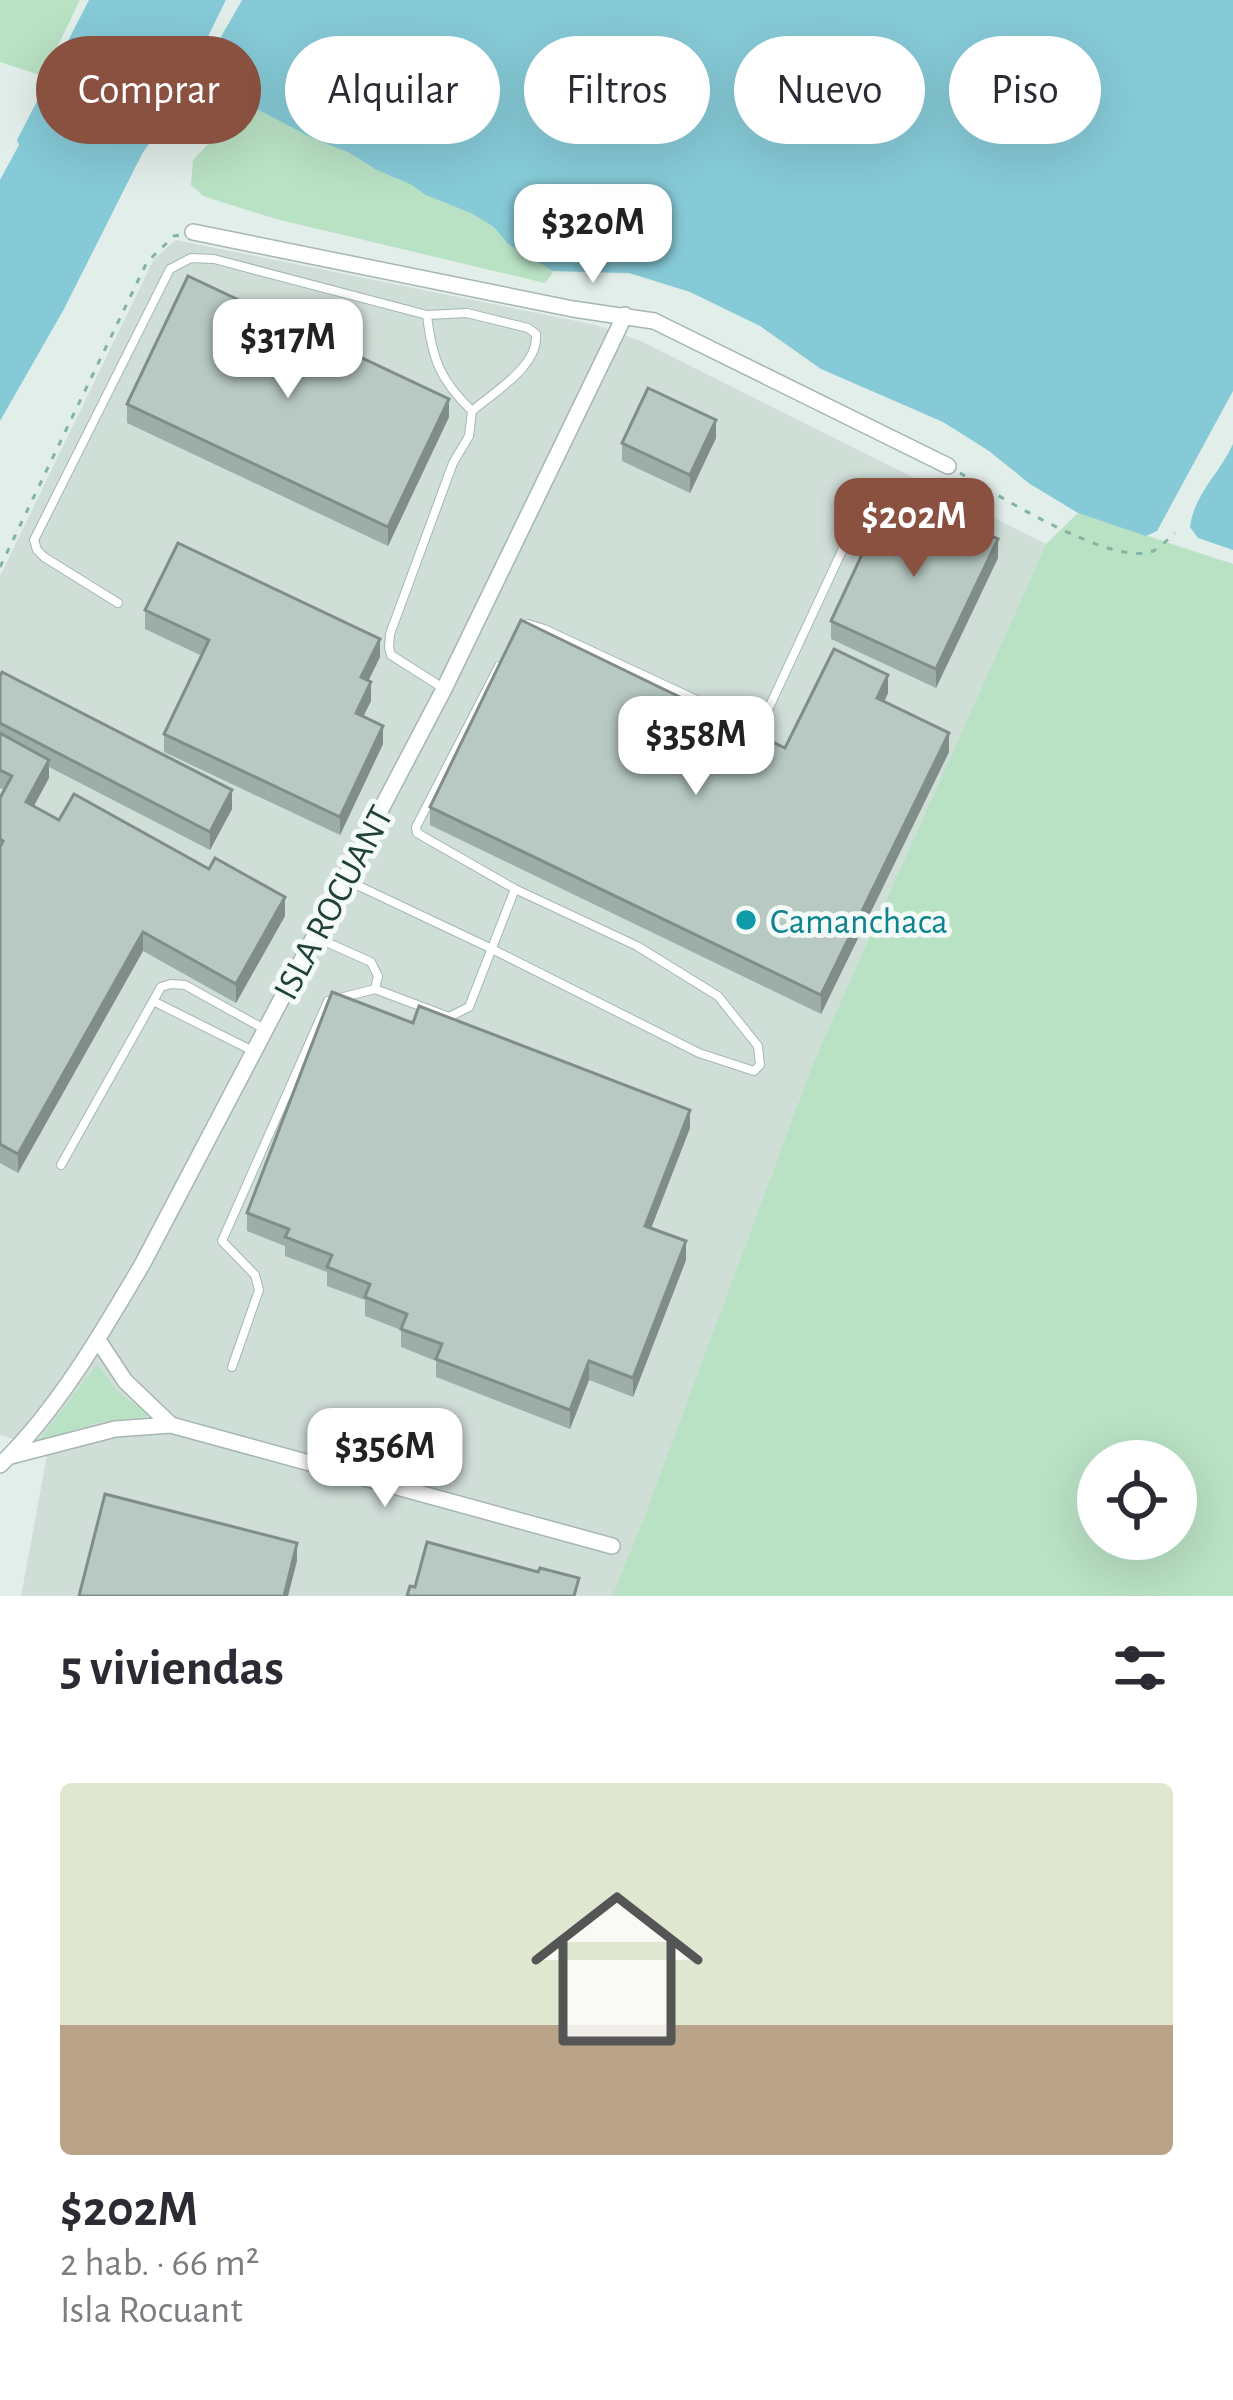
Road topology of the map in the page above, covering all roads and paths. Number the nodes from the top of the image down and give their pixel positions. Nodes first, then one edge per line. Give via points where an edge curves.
1 (194, 232) joint
2 (428, 315) junction
3 (626, 315) junction
4 (472, 411) junction
5 (948, 466) joint
6 (854, 525) dead end
7 (1175, 533) dead end
8 (0, 567) edge
9 (118, 603) dead end
10 (514, 636) edge
11 (503, 657) edge
12 (444, 688) junction
13 (344, 879) junction
14 (515, 889) junction
15 (314, 937) junction
16 (490, 947) junction
17 (375, 988) junction
18 (154, 1002) junction
19 (266, 1030) junction
20 (254, 1052) junction
21 (61, 1165) dead end
22 (98, 1340) junction
23 (232, 1367) dead end
24 (171, 1424) junction
25 (4, 1461) edge
26 (612, 1546) dead end

1 - 3 street
1 - 8 path via 174,236 147,262
2 - 4 lane via 448,387
2 - 4 lane via 466,313 536,334 526,364
2 - 9 lane via 214,259 191,258 170,269 34,540 44,557
3 - 5 street via 671,327
3 - 12 street, ISLA ROCUANT
4 - 12 lane via 470,436 453,463 388,647
5 - 7 path via 1083,539 1132,554 1152,551
6 - 10 lane via 759,729 544,629 528,625
11 - 14 lane via 416,827
12 - 13 street, ISLA ROCUANT
13 - 15 street, ISLA ROCUANT
13 - 16 lane
14 - 16 lane
14 - 16 lane via 637,946 718,996 758,1046 760,1065 754,1071 699,1052
15 - 17 lane via 371,962
15 - 19 street, ISLA ROCUANT
16 - 17 lane via 460,1013
17 - 23 lane via 328,1000 222,1241 256,1275 259,1290
18 - 19 lane via 161,987 185,985
18 - 20 lane
18 - 21 lane
19 - 20 street, ISLA ROCUANT
20 - 22 street, ISLA ROCUANT
22 - 24 street via 125,1382
22 - 25 street, ISLA ROCUANT
24 - 25 street via 115,1429
24 - 26 street

